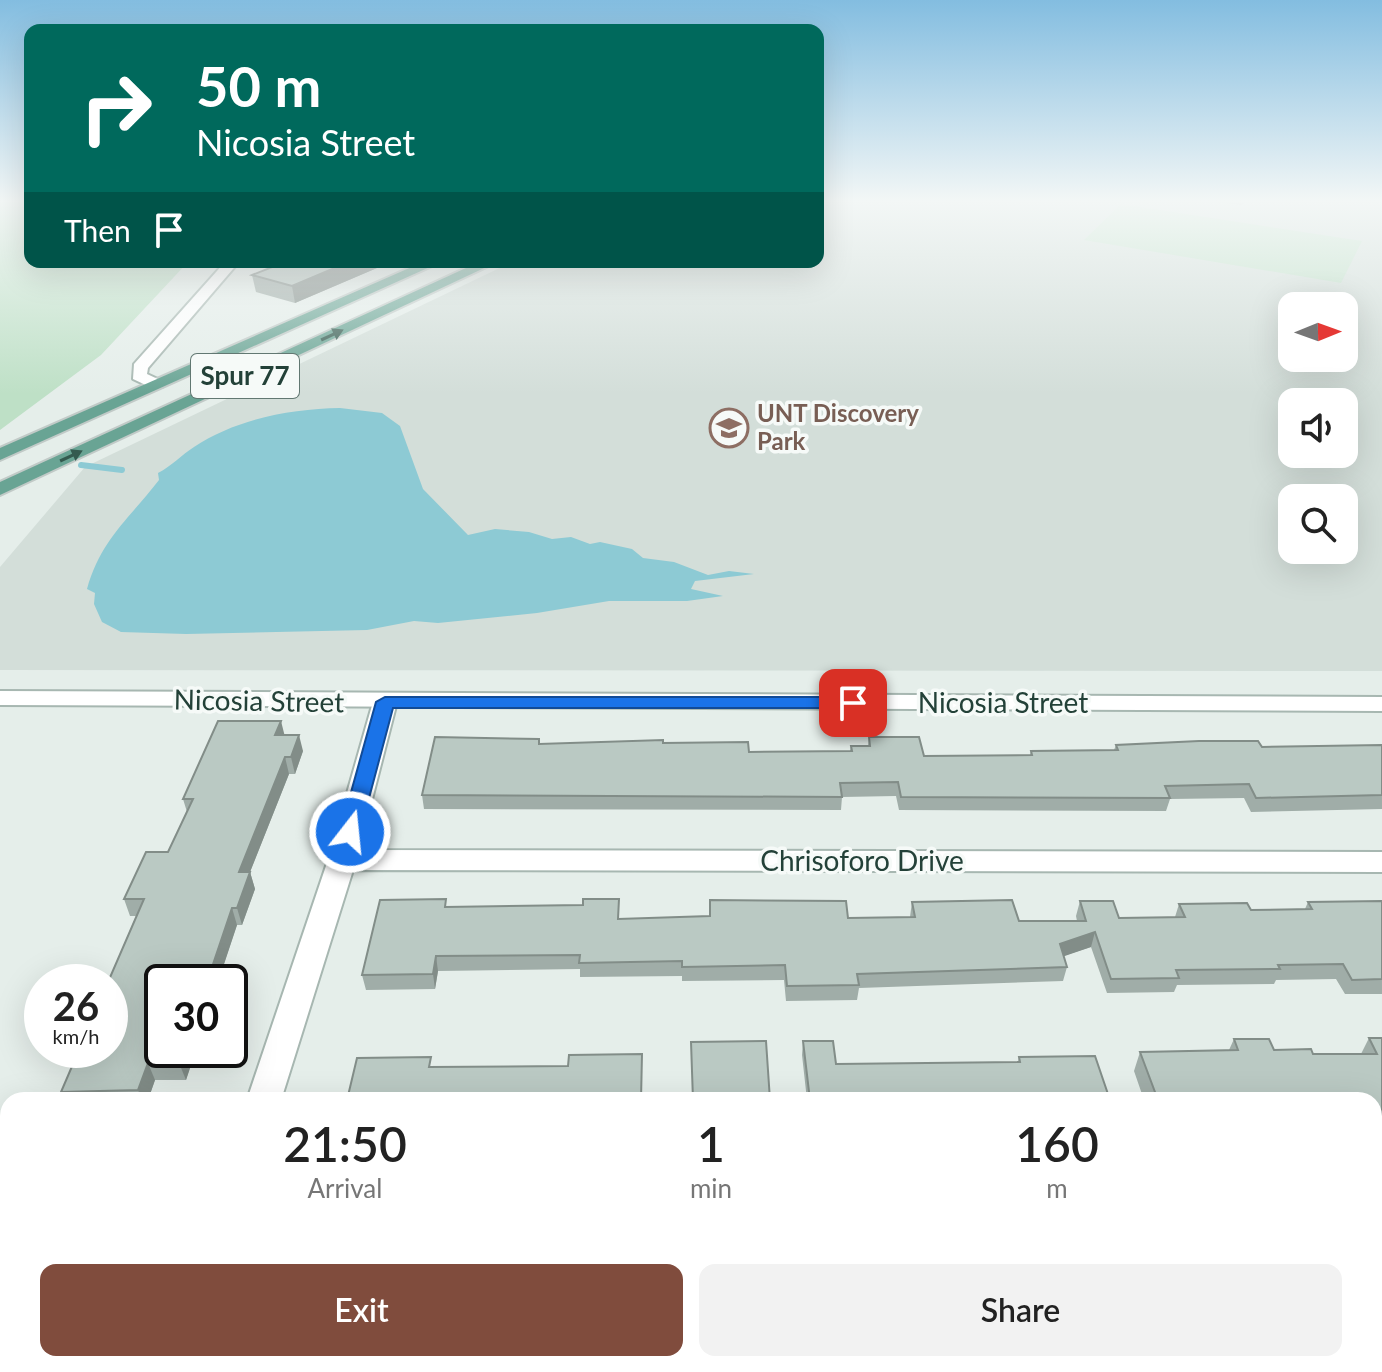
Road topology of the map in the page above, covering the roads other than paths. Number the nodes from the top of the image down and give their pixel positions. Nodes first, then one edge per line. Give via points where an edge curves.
1 (227, 268) edge
2 (420, 268) edge
3 (477, 268) edge
4 (156, 384) junction
5 (0, 455) edge
6 (0, 489) edge
7 (0, 698) edge
8 (385, 702) junction
9 (1382, 704) edge
10 (342, 860) junction
11 (1382, 862) edge
12 (267, 1092) edge

1 - 4 street via 140,367 139,376
2 - 4 main road, Spur 77
6 -> 3 main road, Spur 77
4 - 5 main road, Spur 77
7 - 8 street, Nicosia Street
8 - 9 street, Nicosia Street
8 - 10 street
10 - 11 street, Chrisoforo Drive
10 - 12 street

